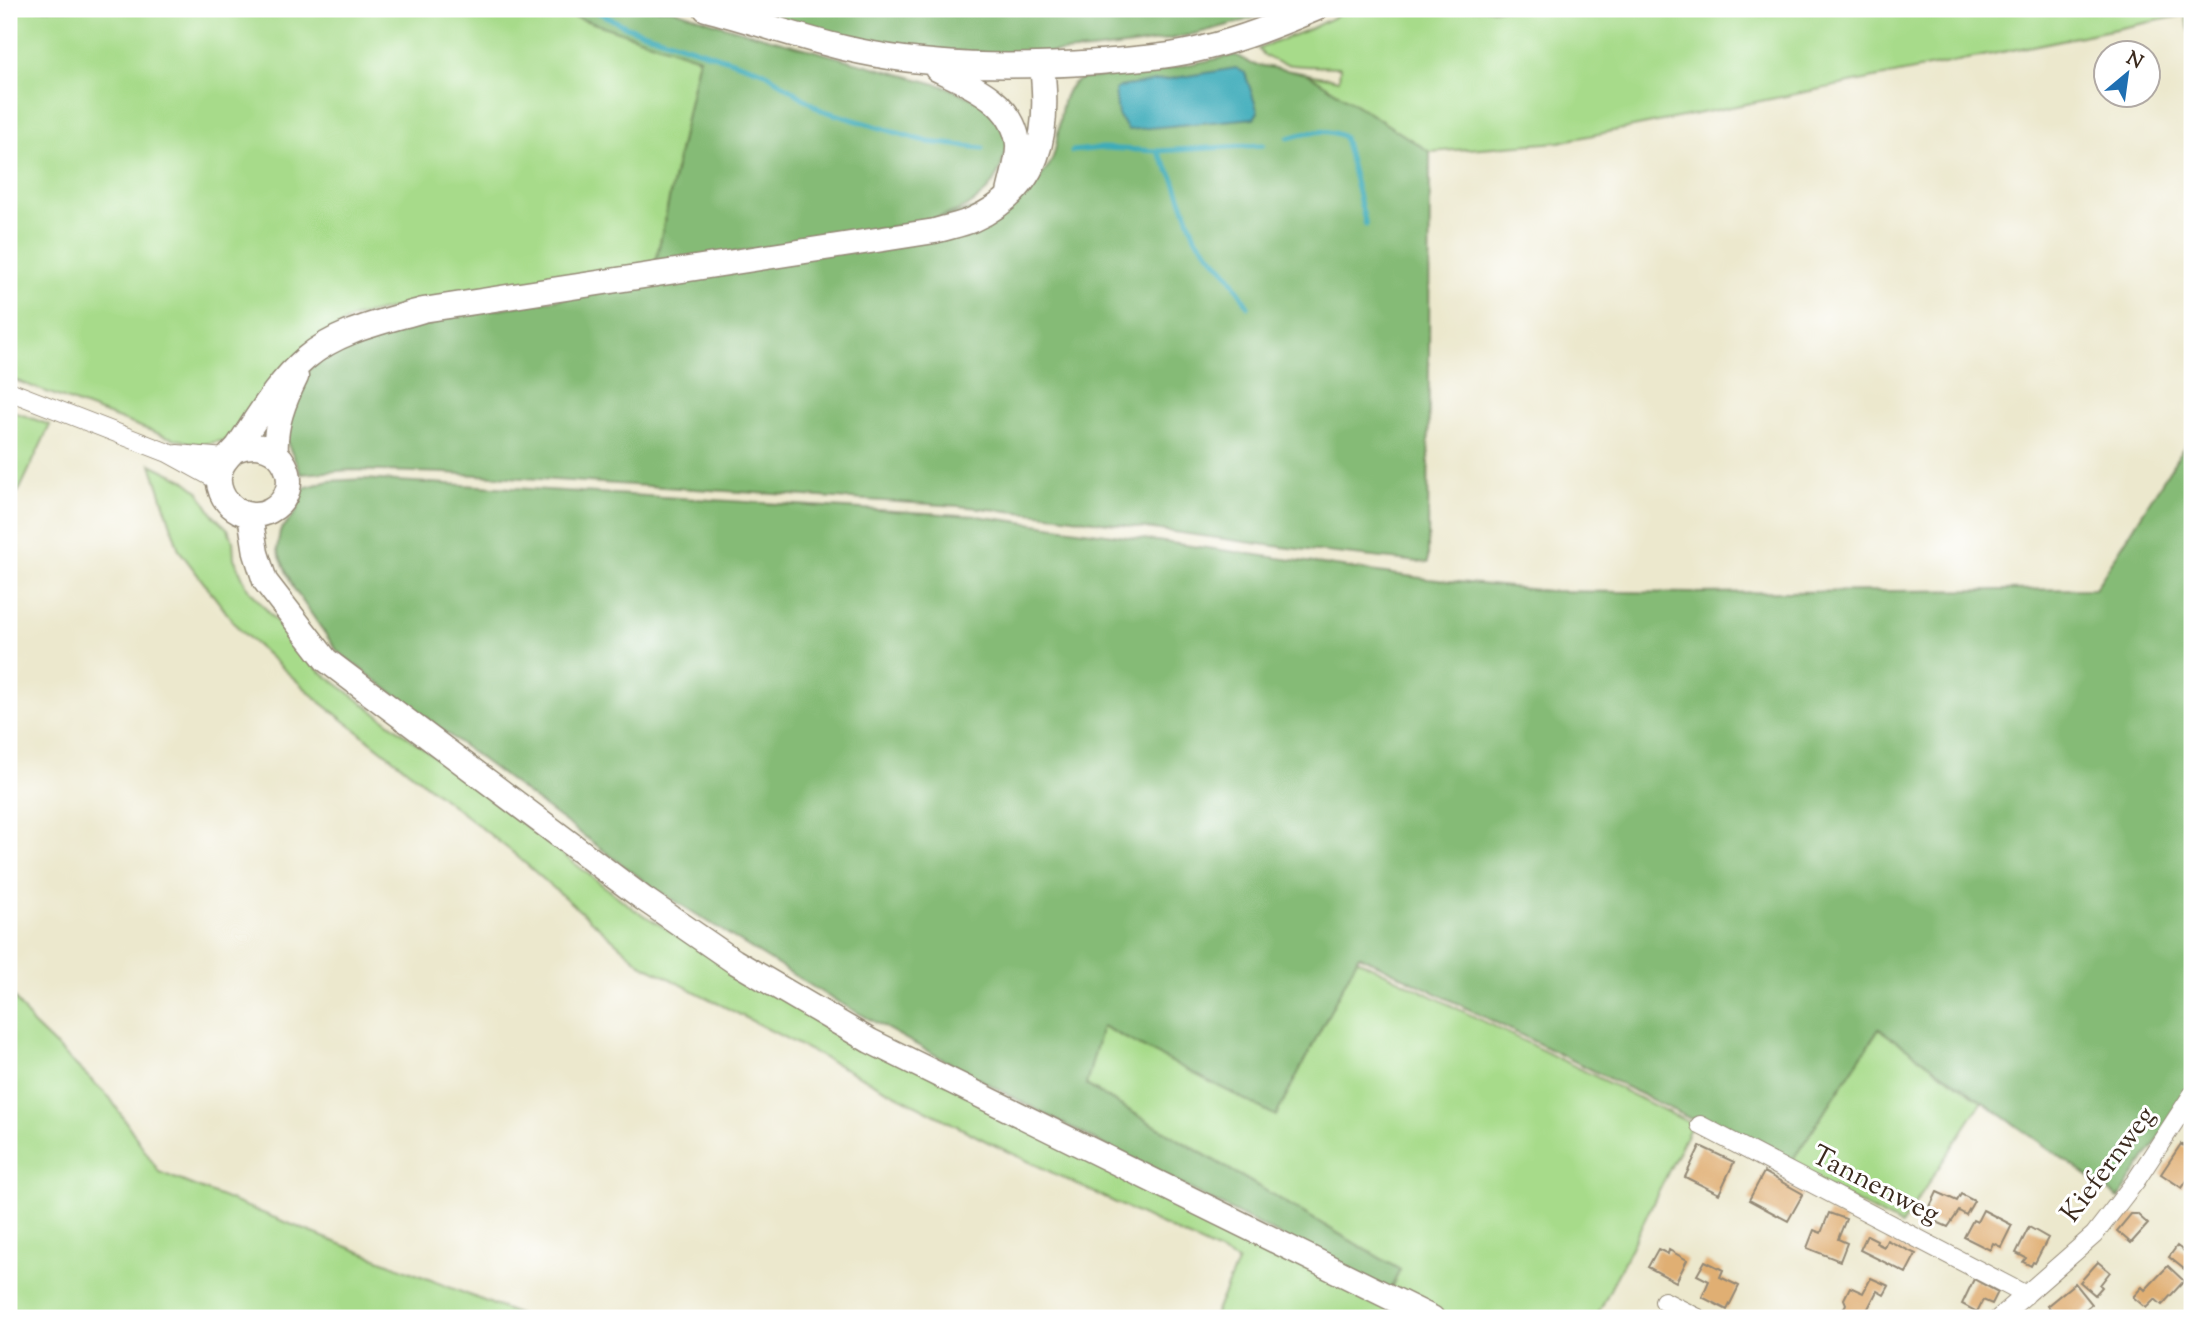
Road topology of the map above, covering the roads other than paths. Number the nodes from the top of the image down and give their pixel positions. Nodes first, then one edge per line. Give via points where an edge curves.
1 (706, 9) edge
2 (1315, 9) edge
3 (917, 60) junction
4 (1042, 66) junction
5 (1008, 197) junction
6 (306, 358) junction
7 (9, 391) edge
8 (276, 453) junction
9 (227, 463) junction
10 (250, 515) junction
11 (2192, 1095) edge
12 (1700, 1125) dead end
13 (2026, 1295) junction
14 (1664, 1301) dead end
15 (1432, 1318) edge
16 (1698, 1318) edge
17 (1999, 1318) edge

1 - 3 street via 845,48
2 - 4 street via 1203,48
3 - 4 street
3 - 5 street via 971,84 1010,119 1018,144
4 - 5 street via 1045,124 1041,148
5 - 6 street via 971,220 936,230 423,310 355,330
6 - 8 street via 285,398 275,437
6 - 9 street via 271,394
7 - 9 street via 168,453
8 - 9 street via 256,445
8 - 10 street via 287,468 284,497 270,511
9 - 10 street via 220,491 232,507
10 - 15 street via 265,581 326,660 734,961 870,1041
11 - 13 street, Kiefernweg via 2094,1235
12 - 13 street, Tannenweg
13 - 17 street, Kiefernweg
14 - 16 street

